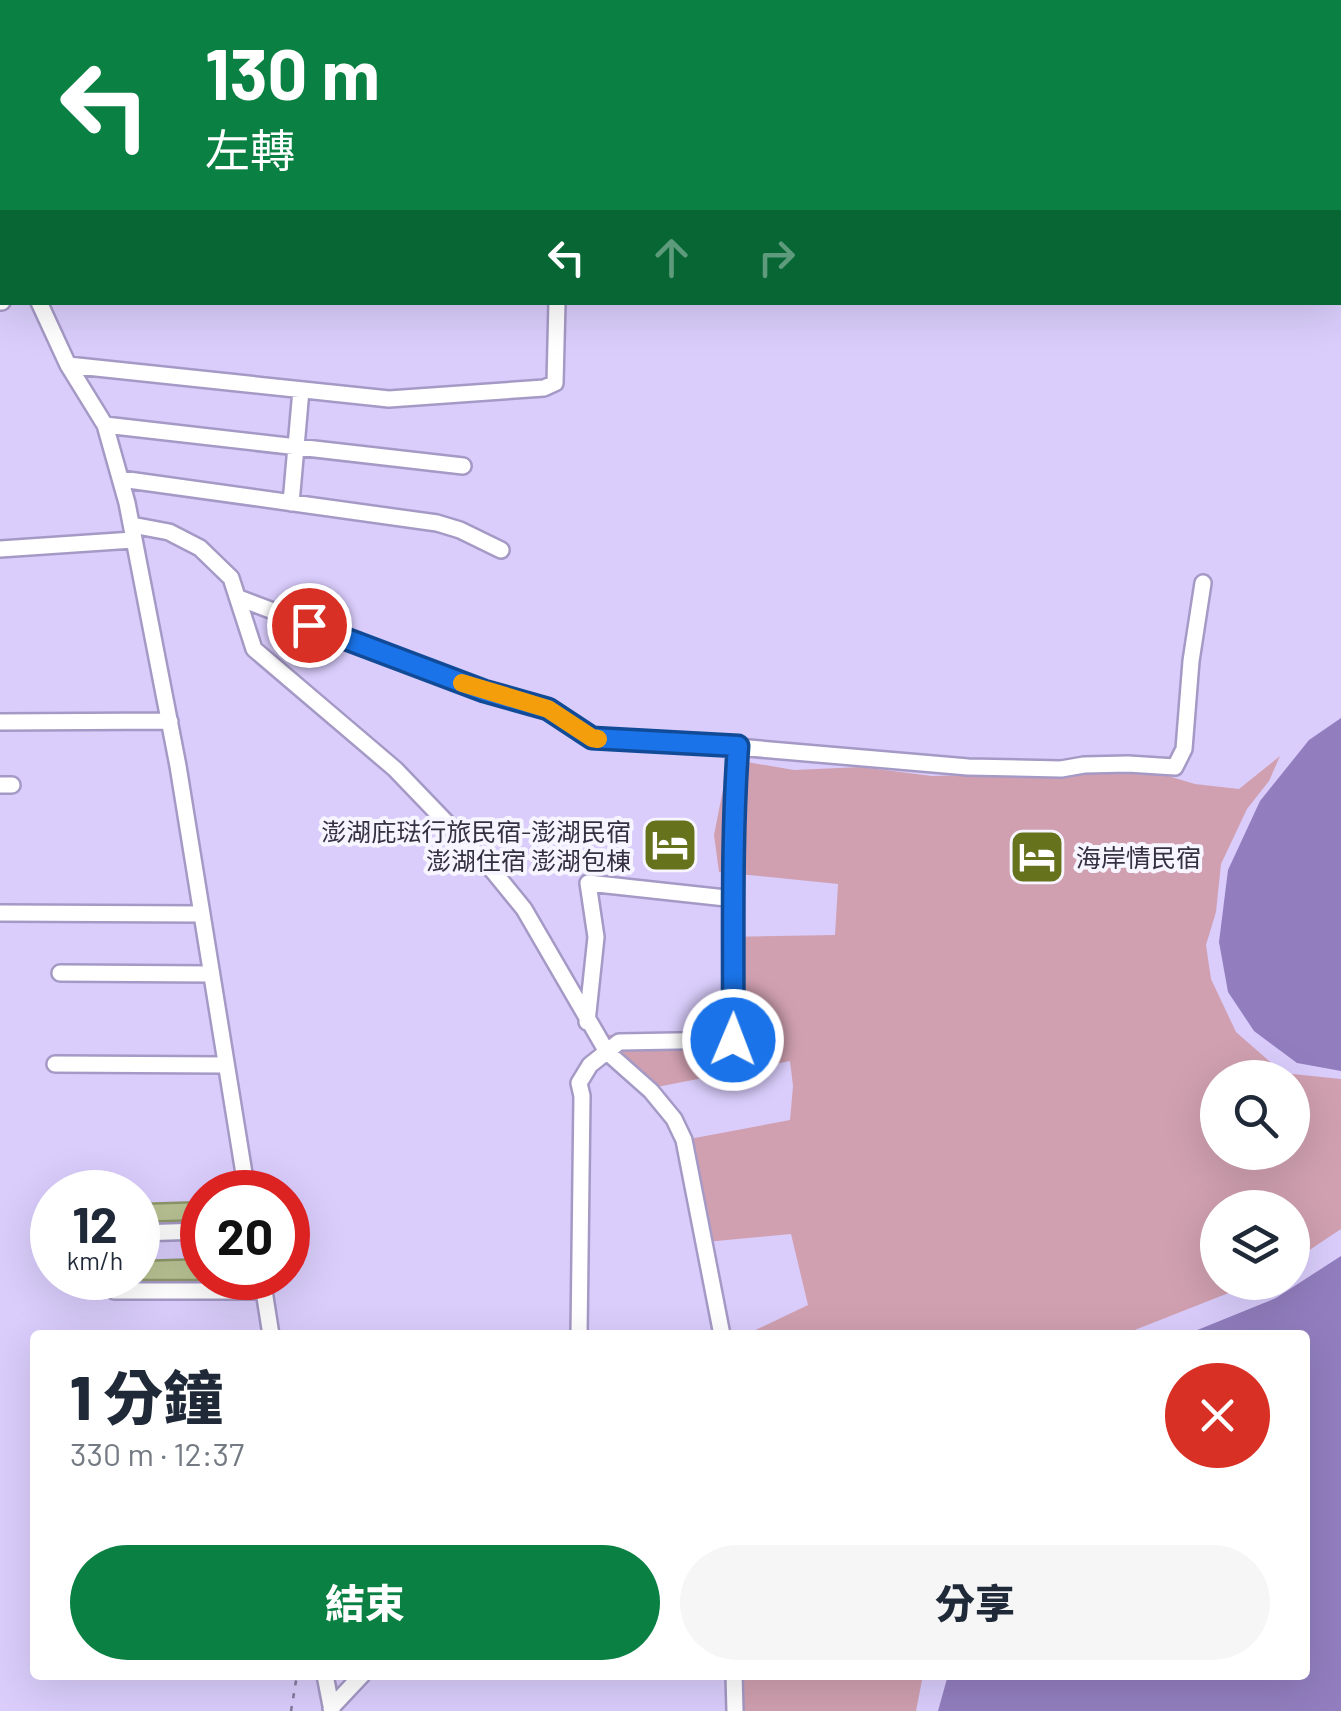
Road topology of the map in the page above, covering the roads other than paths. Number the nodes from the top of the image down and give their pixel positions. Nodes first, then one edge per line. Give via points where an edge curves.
1 (40, 305) edge
2 (557, 305) edge
3 (68, 366) junction
4 (301, 390) junction
5 (105, 425) junction
6 (298, 447) junction
7 (462, 466) dead end
8 (121, 479) junction
9 (291, 502) junction
10 (133, 533) junction
11 (0, 549) edge
12 (501, 550) dead end
13 (1203, 583) dead end
14 (239, 598) junction
15 (170, 721) junction
16 (0, 722) edge
17 (738, 746) junction
18 (735, 899) junction
19 (0, 913) edge
20 (202, 914) junction
21 (60, 973) dead end
22 (211, 974) junction
23 (587, 1022) junction
24 (607, 1052) junction
25 (55, 1064) dead end
26 (225, 1065) junction
27 (243, 1170) edge
28 (266, 1300) edge
29 (270, 1330) edge
30 (578, 1330) edge
31 (721, 1330) edge
32 (327, 1680) edge
33 (358, 1680) edge
34 (734, 1680) edge
35 (332, 1709) edge
36 (735, 1711) edge

1 - 3 street
2 - 4 street via 556,382 544,388 389,400
3 - 4 street
3 - 5 street
4 - 6 street
5 - 6 street
5 - 8 street
6 - 7 street
6 - 9 street
8 - 9 street
8 - 10 street
9 - 12 street via 437,523
10 - 11 street
10 - 14 street via 169,532 200,548 231,578
10 - 15 street
13 - 17 street via 1184,749 1175,767 968,768
14 - 17 street via 548,709 592,738
14 - 23 street via 254,649 394,769 493,871 524,909
15 - 16 street
15 - 20 street
17 - 18 street
18 - 23 street via 588,883 596,937
18 - 24 street via 733,1040 618,1042
19 - 20 street
20 - 22 street
21 - 22 street
22 - 26 street
23 - 24 street
24 - 30 street via 579,1084
24 - 31 street via 651,1091 684,1140
25 - 26 street
26 - 27 street
28 - 29 street
32 - 35 street
33 - 35 street
34 - 36 street

